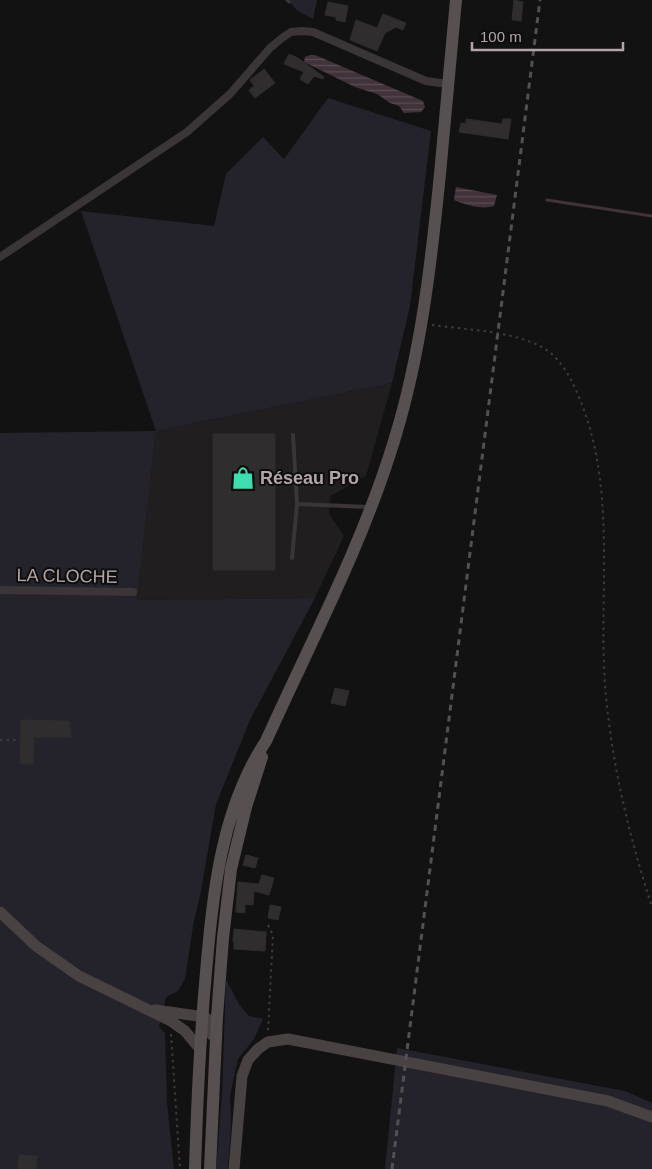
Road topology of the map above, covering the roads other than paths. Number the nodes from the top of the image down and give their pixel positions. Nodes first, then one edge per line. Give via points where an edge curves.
1 (456, 0) edge
2 (448, 84) junction
3 (0, 256) edge
4 (293, 435) dead end
5 (297, 504) junction
6 (371, 507) junction
7 (292, 558) dead end
8 (0, 590) edge
9 (133, 592) dead end
10 (266, 741) junction
11 (0, 912) edge
12 (144, 1008) junction
13 (202, 1016) junction
14 (200, 1049) junction
15 (652, 1116) edge
16 (195, 1169) edge
17 (208, 1169) edge
18 (234, 1169) edge

1 - 2 main road
2 - 3 street via 426,82 313,32 291,32 270,48 230,94 187,132
2 - 6 main road via 422,324 399,424
4 - 5 lane
5 - 6 lane
5 - 7 lane
6 - 10 main road via 343,578
8 - 9 street, LA CLOCHE
10 - 13 main road via 253,761 226,836 214,895
10 - 17 main road via 231,869 223,938
11 - 12 street via 36,946 79,976
12 - 13 street
12 - 14 street via 185,1031
13 - 14 main road
13 - 17 street via 209,1019 213,1029
14 - 16 main road
15 - 18 street via 608,1100 288,1039 268,1042 248,1060 242,1076

